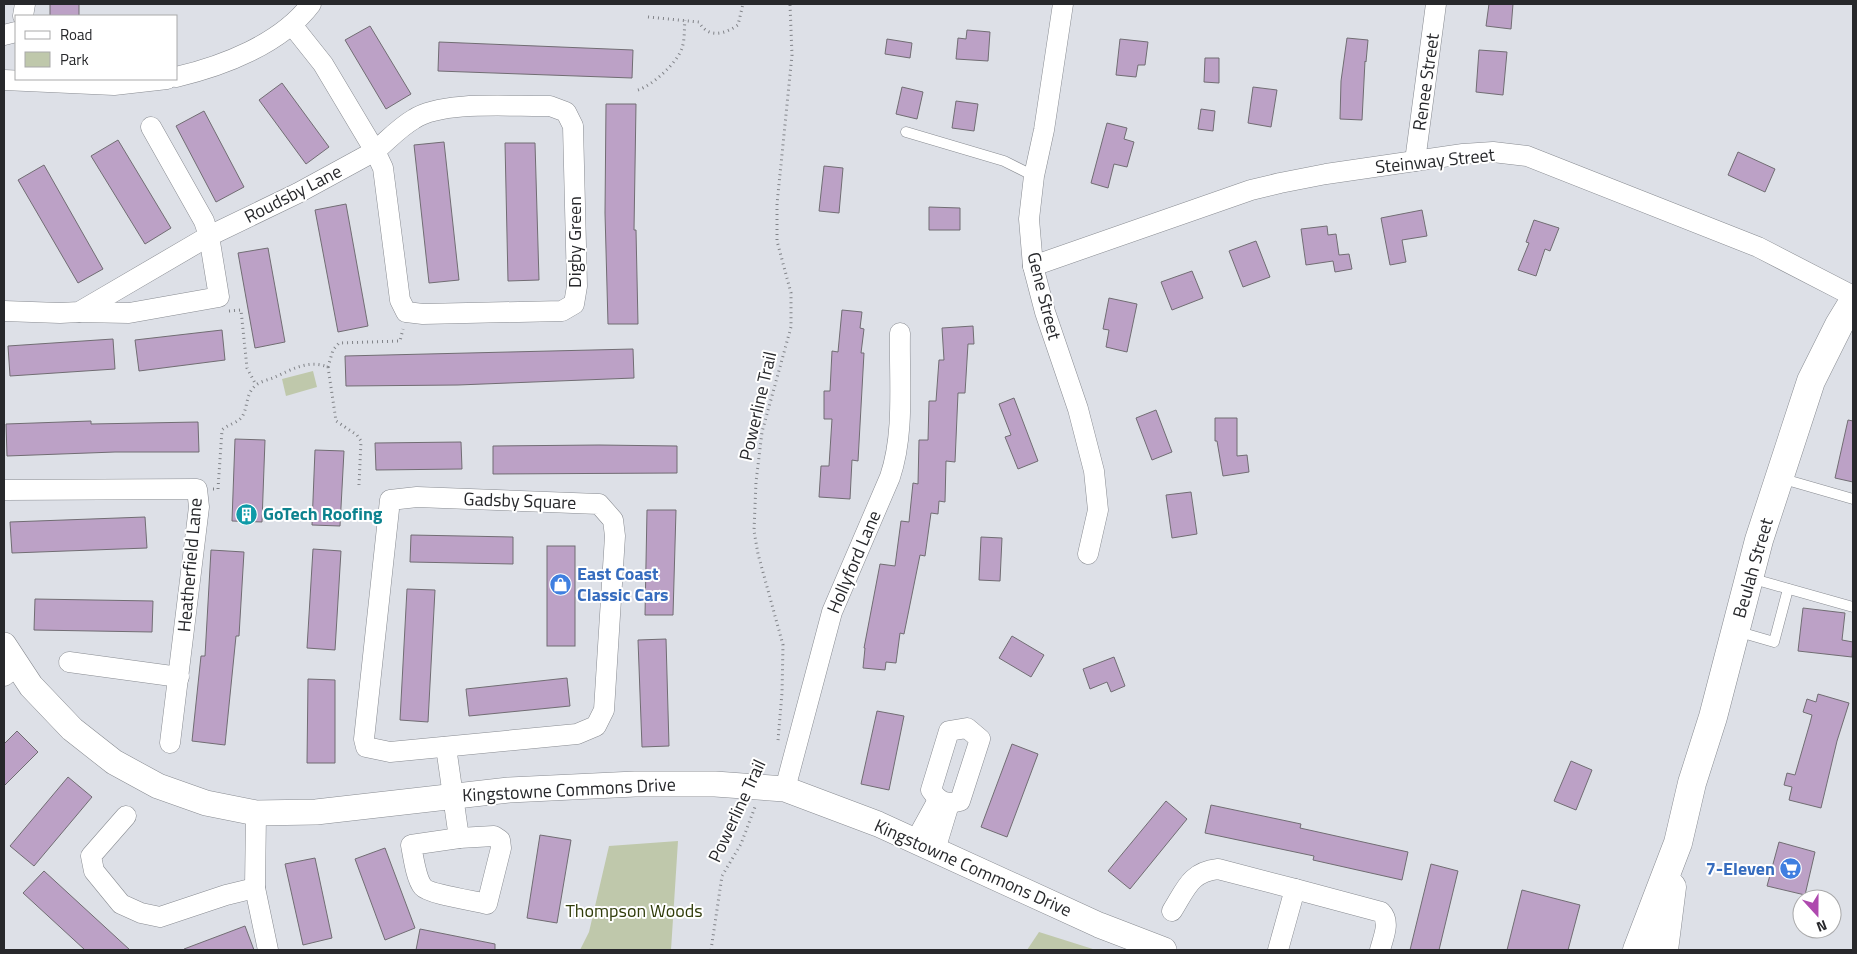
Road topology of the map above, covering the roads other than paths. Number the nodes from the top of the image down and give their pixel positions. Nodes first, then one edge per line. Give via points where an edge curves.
1 (311, 4) edge
2 (1063, 4) edge
3 (1436, 4) edge
4 (292, 26) junction
5 (178, 76) edge
6 (4, 80) edge
7 (163, 80) edge
8 (151, 127) dead end
9 (906, 132) dead end
10 (375, 151) junction
11 (1416, 161) junction
12 (1034, 176) junction
13 (209, 236) junction
14 (1033, 266) junction
15 (1853, 296) edge
16 (1853, 302) edge
17 (4, 312) edge
18 (79, 312) junction
19 (900, 333) dead end
20 (1779, 478) junction
21 (4, 490) edge
22 (1853, 499) edge
23 (1088, 554) dead end
24 (1749, 578) junction
25 (1788, 588) junction
26 (1853, 607) edge
27 (1735, 631) junction
28 (69, 662) dead end
29 (8, 663) edge
30 (179, 677) junction
31 (170, 743) dead end
32 (446, 747) junction
33 (774, 788) junction
34 (453, 797) junction
35 (943, 802) dead end
36 (256, 813) junction
37 (126, 816) dead end
38 (459, 838) junction
39 (1678, 843) junction
40 (926, 845) junction
41 (256, 888) junction
42 (1295, 889) junction
43 (1172, 911) dead end
44 (268, 950) edge
45 (1164, 950) edge
46 (1278, 950) edge
47 (1380, 950) edge
48 (1637, 950) edge
49 (1664, 950) edge

1 - 4 street
2 - 12 street, Gene Street
3 - 11 street, Renee Street
4 - 5 street via 266,43 222,64
4 - 10 street via 323,64
6 - 7 street via 114,85
8 - 13 street via 204,221
9 - 12 lane via 1004,161
10 - 10 street, Digby Green via 414,118 432,110 550,106 566,112 573,126 577,286 574,304 562,311 406,312 400,300 383,168
10 - 13 street, Roudsby Lane
11 - 14 street, Steinway Street via 1326,174 1251,190
11 - 15 street, Steinway Street via 1493,152 1527,156 1758,247
12 - 14 street, Gene Street via 1029,219
13 - 18 street, Roudsby Lane
13 - 18 street, Roudsby Lane via 219,297 130,313
14 - 23 street, Gene Street via 1094,471 1098,502
16 - 20 main road, Beulah Street via 1811,381
17 - 18 street, Roudsby Lane
19 - 33 street, Hollyford Lane via 896,460 832,612
20 - 22 lane
20 - 24 main road, Beulah Street
21 - 30 street, Heatherfield Lane via 198,489 199,507
24 - 25 lane
24 - 27 main road, Beulah Street
25 - 26 lane
25 - 27 lane via 1774,642
27 - 39 main road, Beulah Street
28 - 30 street
29 - 36 street, Kingstowne Commons Drive via 72,729 114,762 182,795
30 - 31 street, Heatherfield Lane
32 - 32 street, Gadsby Square via 577,734 596,726 604,710 615,536 613,520 599,504 417,497 390,500 364,739 366,748 390,752
32 - 34 street
33 - 34 street, Kingstowne Commons Drive via 636,784 509,790
33 - 40 street, Kingstowne Commons Drive via 878,824
34 - 36 street, Kingstowne Commons Drive via 316,812
34 - 38 street
35 - 40 street
36 - 41 street
37 - 41 street via 91,856 94,871 122,904 141,914 160,917
38 - 38 street via 411,845 418,877 423,887 431,891 487,904 501,848 500,840 494,836
39 - 48 main road, Beulah Street
39 - 49 main road, Beulah Street
40 - 45 street, Kingstowne Commons Drive via 1099,925
41 - 44 street
42 - 43 street via 1218,869 1205,871 1195,876
42 - 46 street
42 - 47 street via 1381,912 1387,923

